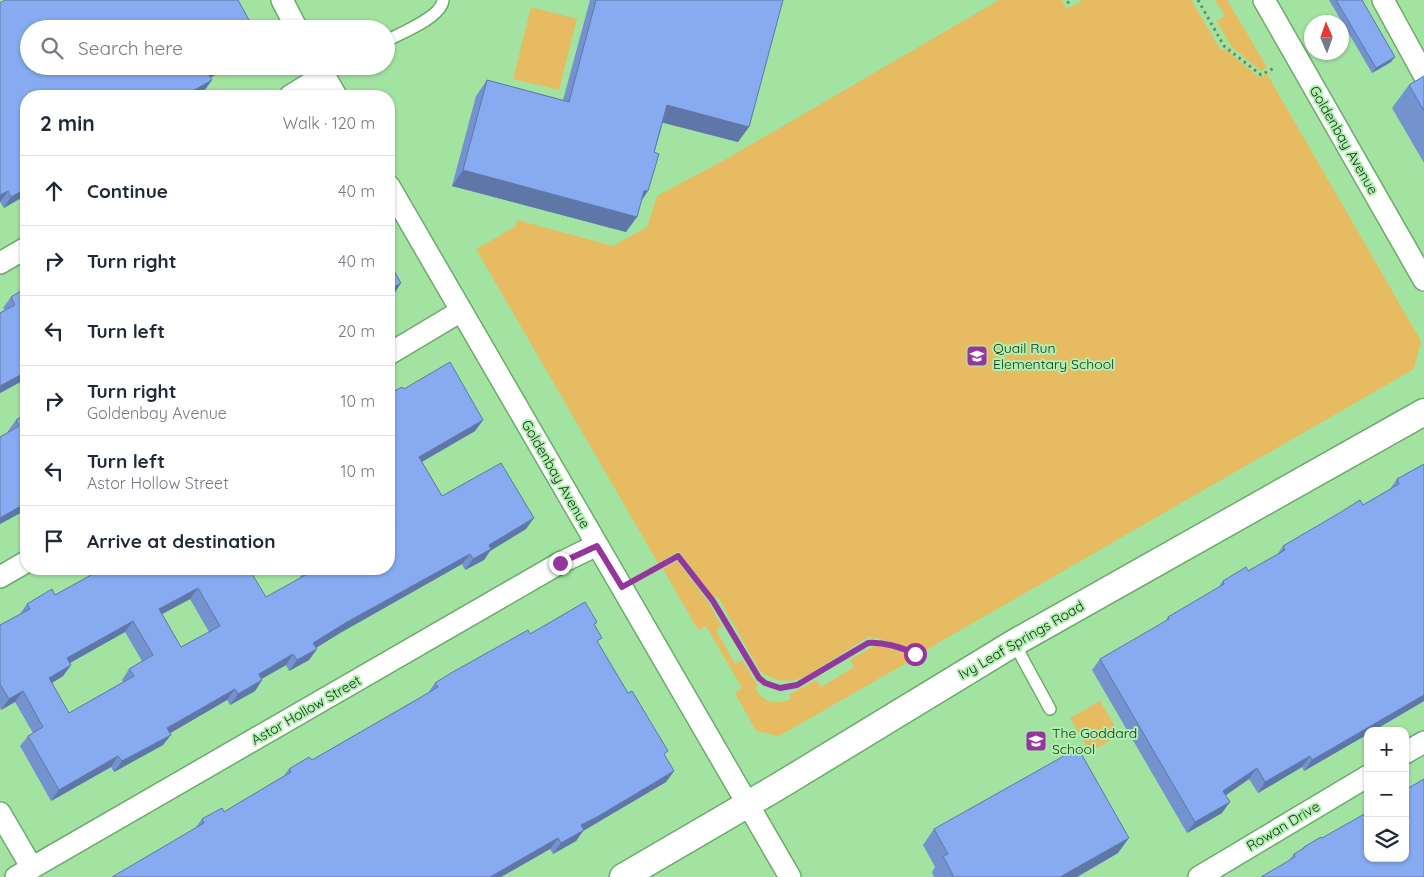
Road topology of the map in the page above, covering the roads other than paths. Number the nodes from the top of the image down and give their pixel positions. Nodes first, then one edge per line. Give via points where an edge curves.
1 (282, 0) edge
2 (443, 0) edge
3 (1264, 0) edge
4 (1383, 0) edge
5 (292, 20) edge
6 (395, 36) edge
7 (320, 75) edge
8 (330, 75) edge
9 (1424, 75) edge
10 (298, 90) edge
11 (334, 90) edge
12 (395, 196) edge
13 (20, 251) edge
14 (0, 263) edge
15 (1424, 280) edge
16 (461, 310) junction
17 (395, 350) edge
18 (1424, 412) edge
19 (597, 546) junction
20 (20, 566) edge
21 (0, 578) edge
22 (1014, 643) junction
23 (1050, 709) dead end
24 (1424, 742) edge
25 (1409, 751) edge
26 (1364, 778) edge
27 (748, 804) junction
28 (0, 813) edge
29 (24, 872) edge
30 (623, 877) edge
31 (790, 877) edge
32 (1199, 877) edge

1 - 5 street
2 - 6 lane via 435,15
3 - 15 street, Goldenbay Avenue
4 - 9 street
7 - 10 street
8 - 11 street
12 - 16 street, Goldenbay Avenue
13 - 14 street
16 - 17 street
16 - 19 street, Goldenbay Avenue
18 - 22 street, Ivy Leaf Springs Road
19 - 27 street, Goldenbay Avenue
19 - 29 street, Astor Hollow Street via 560,563
20 - 21 street
22 - 23 lane
22 - 27 street, Ivy Leaf Springs Road
24 - 25 street
26 - 32 street, Rowan Drive
27 - 30 street, Ivy Leaf Springs Road
27 - 31 street, Goldenbay Avenue
28 - 29 street

